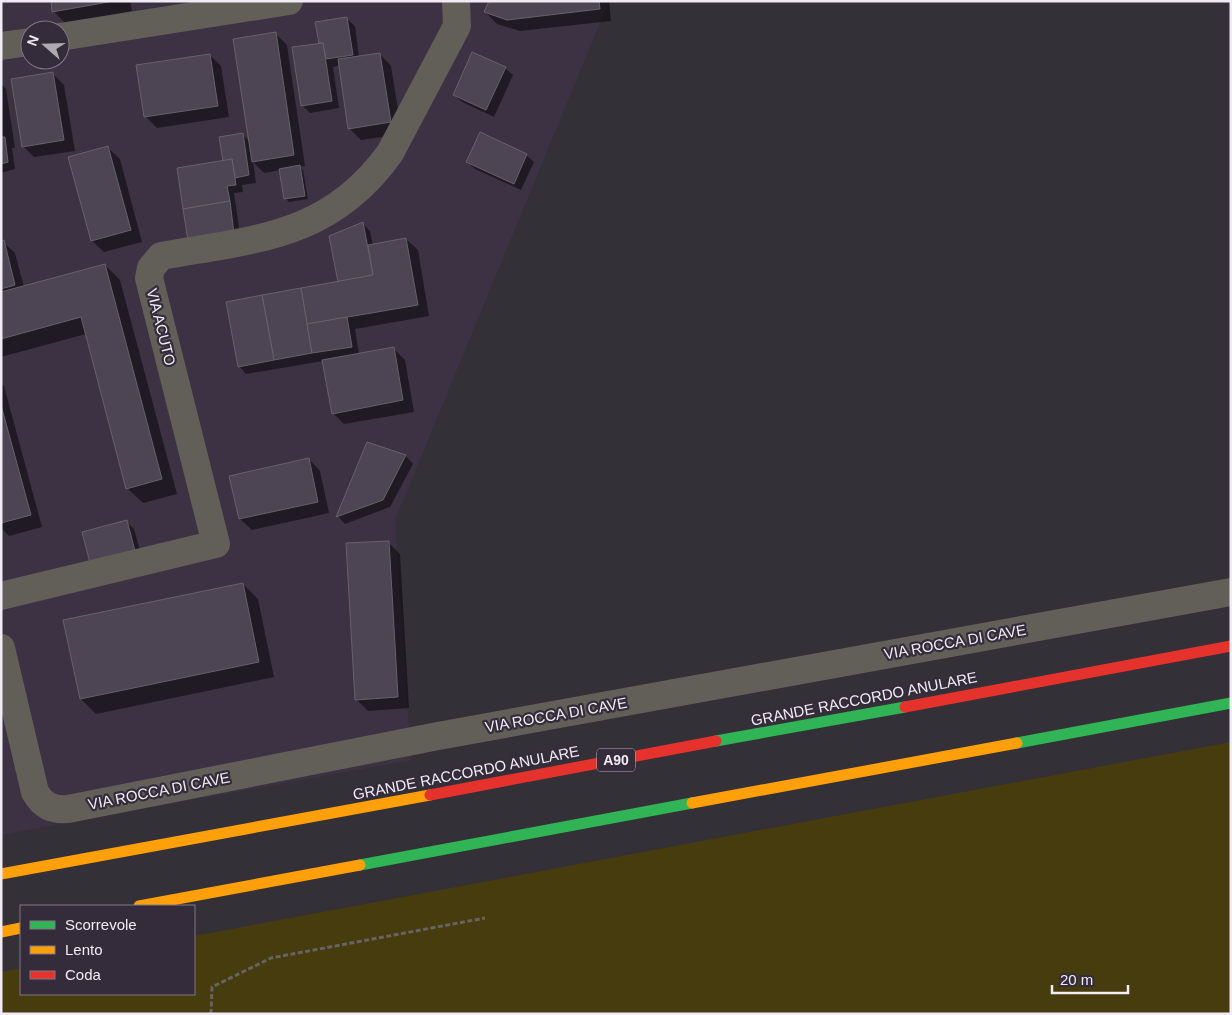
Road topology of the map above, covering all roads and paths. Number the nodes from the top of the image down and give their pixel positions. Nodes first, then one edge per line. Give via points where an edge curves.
1 (289, 1) edge
2 (456, 1) edge
3 (70, 35) edge
4 (20, 43) edge
5 (1, 46) edge
6 (1231, 592) edge
7 (1, 596) edge
8 (1231, 646) edge
9 (1, 648) edge
10 (1231, 703) edge
11 (1, 874) edge
12 (144, 905) edge
13 (486, 918) dead end
14 (20, 928) edge
15 (1, 932) edge
16 (211, 1014) edge

1 - 3 street
2 - 7 street, VIA ACUTO via 457,26 390,153 359,189 323,216 303,226 161,256 151,268 149,278 216,544
4 - 5 street
6 - 9 street, VIA ROCCA DI CAVE via 448,734 57,810 46,806 35,792
8 - 11 highway, GRANDE RACCORDO ANULARE / A90
10 - 12 highway
13 - 16 path via 271,958 212,988
14 - 15 highway

